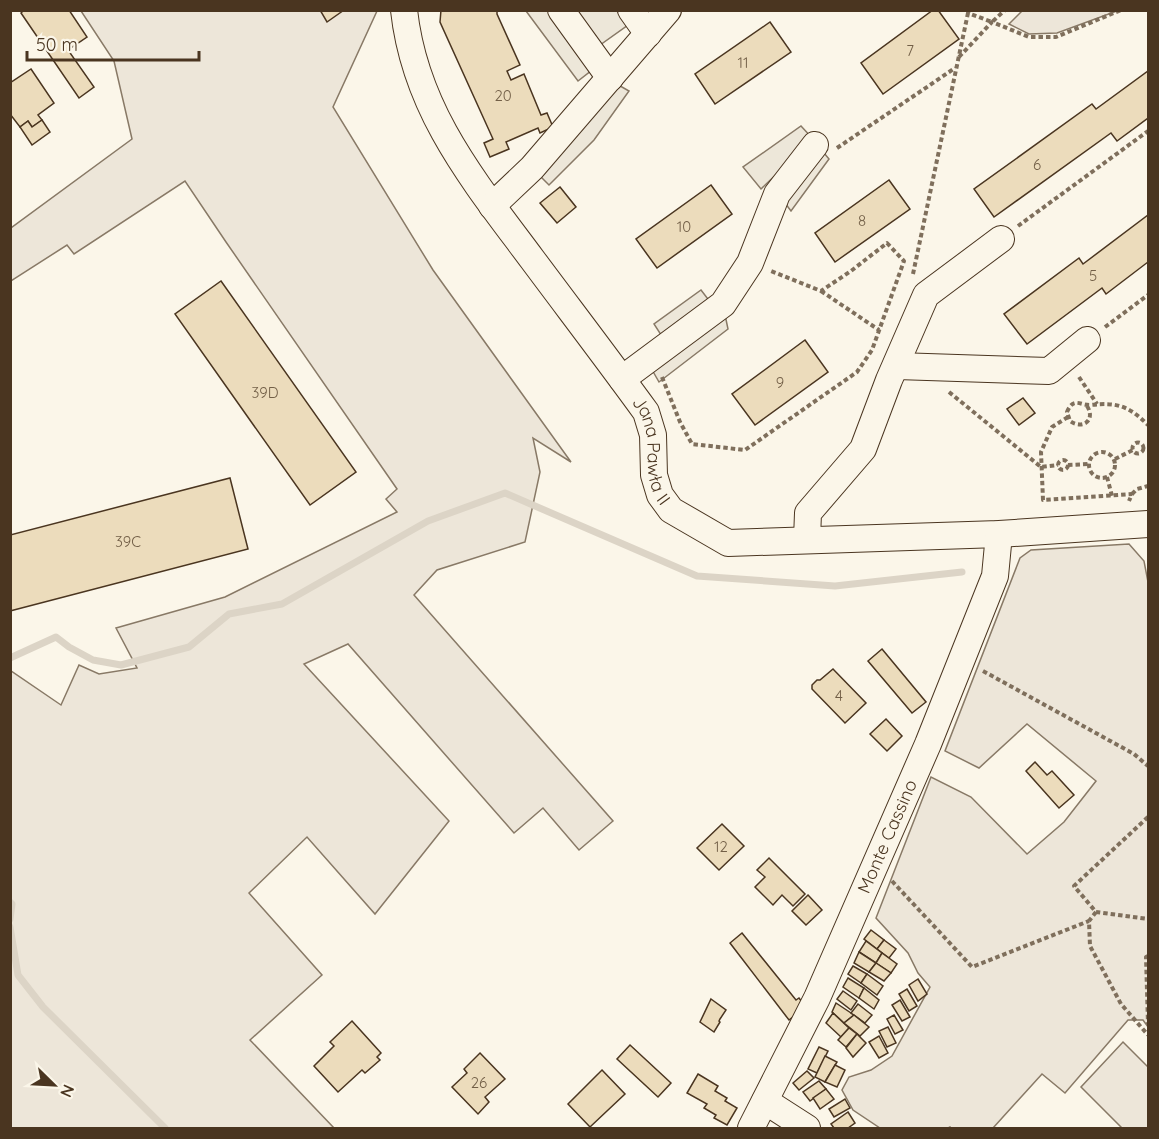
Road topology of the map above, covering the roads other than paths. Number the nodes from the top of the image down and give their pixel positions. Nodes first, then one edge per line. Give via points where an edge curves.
1 (404, 10) edge
2 (561, 10) edge
3 (631, 10) edge
4 (668, 10) edge
5 (648, 34) junction
6 (610, 78) junction
7 (814, 145) road end
8 (492, 206) junction
9 (1000, 239) road end
10 (1087, 340) road end
11 (897, 366) junction
12 (622, 379) junction
13 (1146, 524) edge
14 (999, 534) junction
15 (807, 539) junction
16 (765, 1101) junction
17 (751, 1128) edge
18 (807, 1128) edge

1 - 8 street, Jana Pawła II via 414,62 427,100 451,147
2 - 6 street
3 - 5 street
4 - 5 street
5 - 6 street
6 - 8 street via 532,168
7 - 12 street via 777,194 750,263 723,304
8 - 12 street, Jana Pawła II
9 - 11 street via 926,295
10 - 11 street via 1049,371
11 - 15 street via 863,449 808,513
12 - 15 street, Jana Pawła II via 646,412 653,435 654,475 660,495 671,510 728,543
13 - 14 street, Jana Pawła II
14 - 15 street, Jana Pawła II
14 - 16 street, Monte Cassino via 995,576 928,744 817,998
16 - 17 street, Monte Cassino
16 - 18 street

